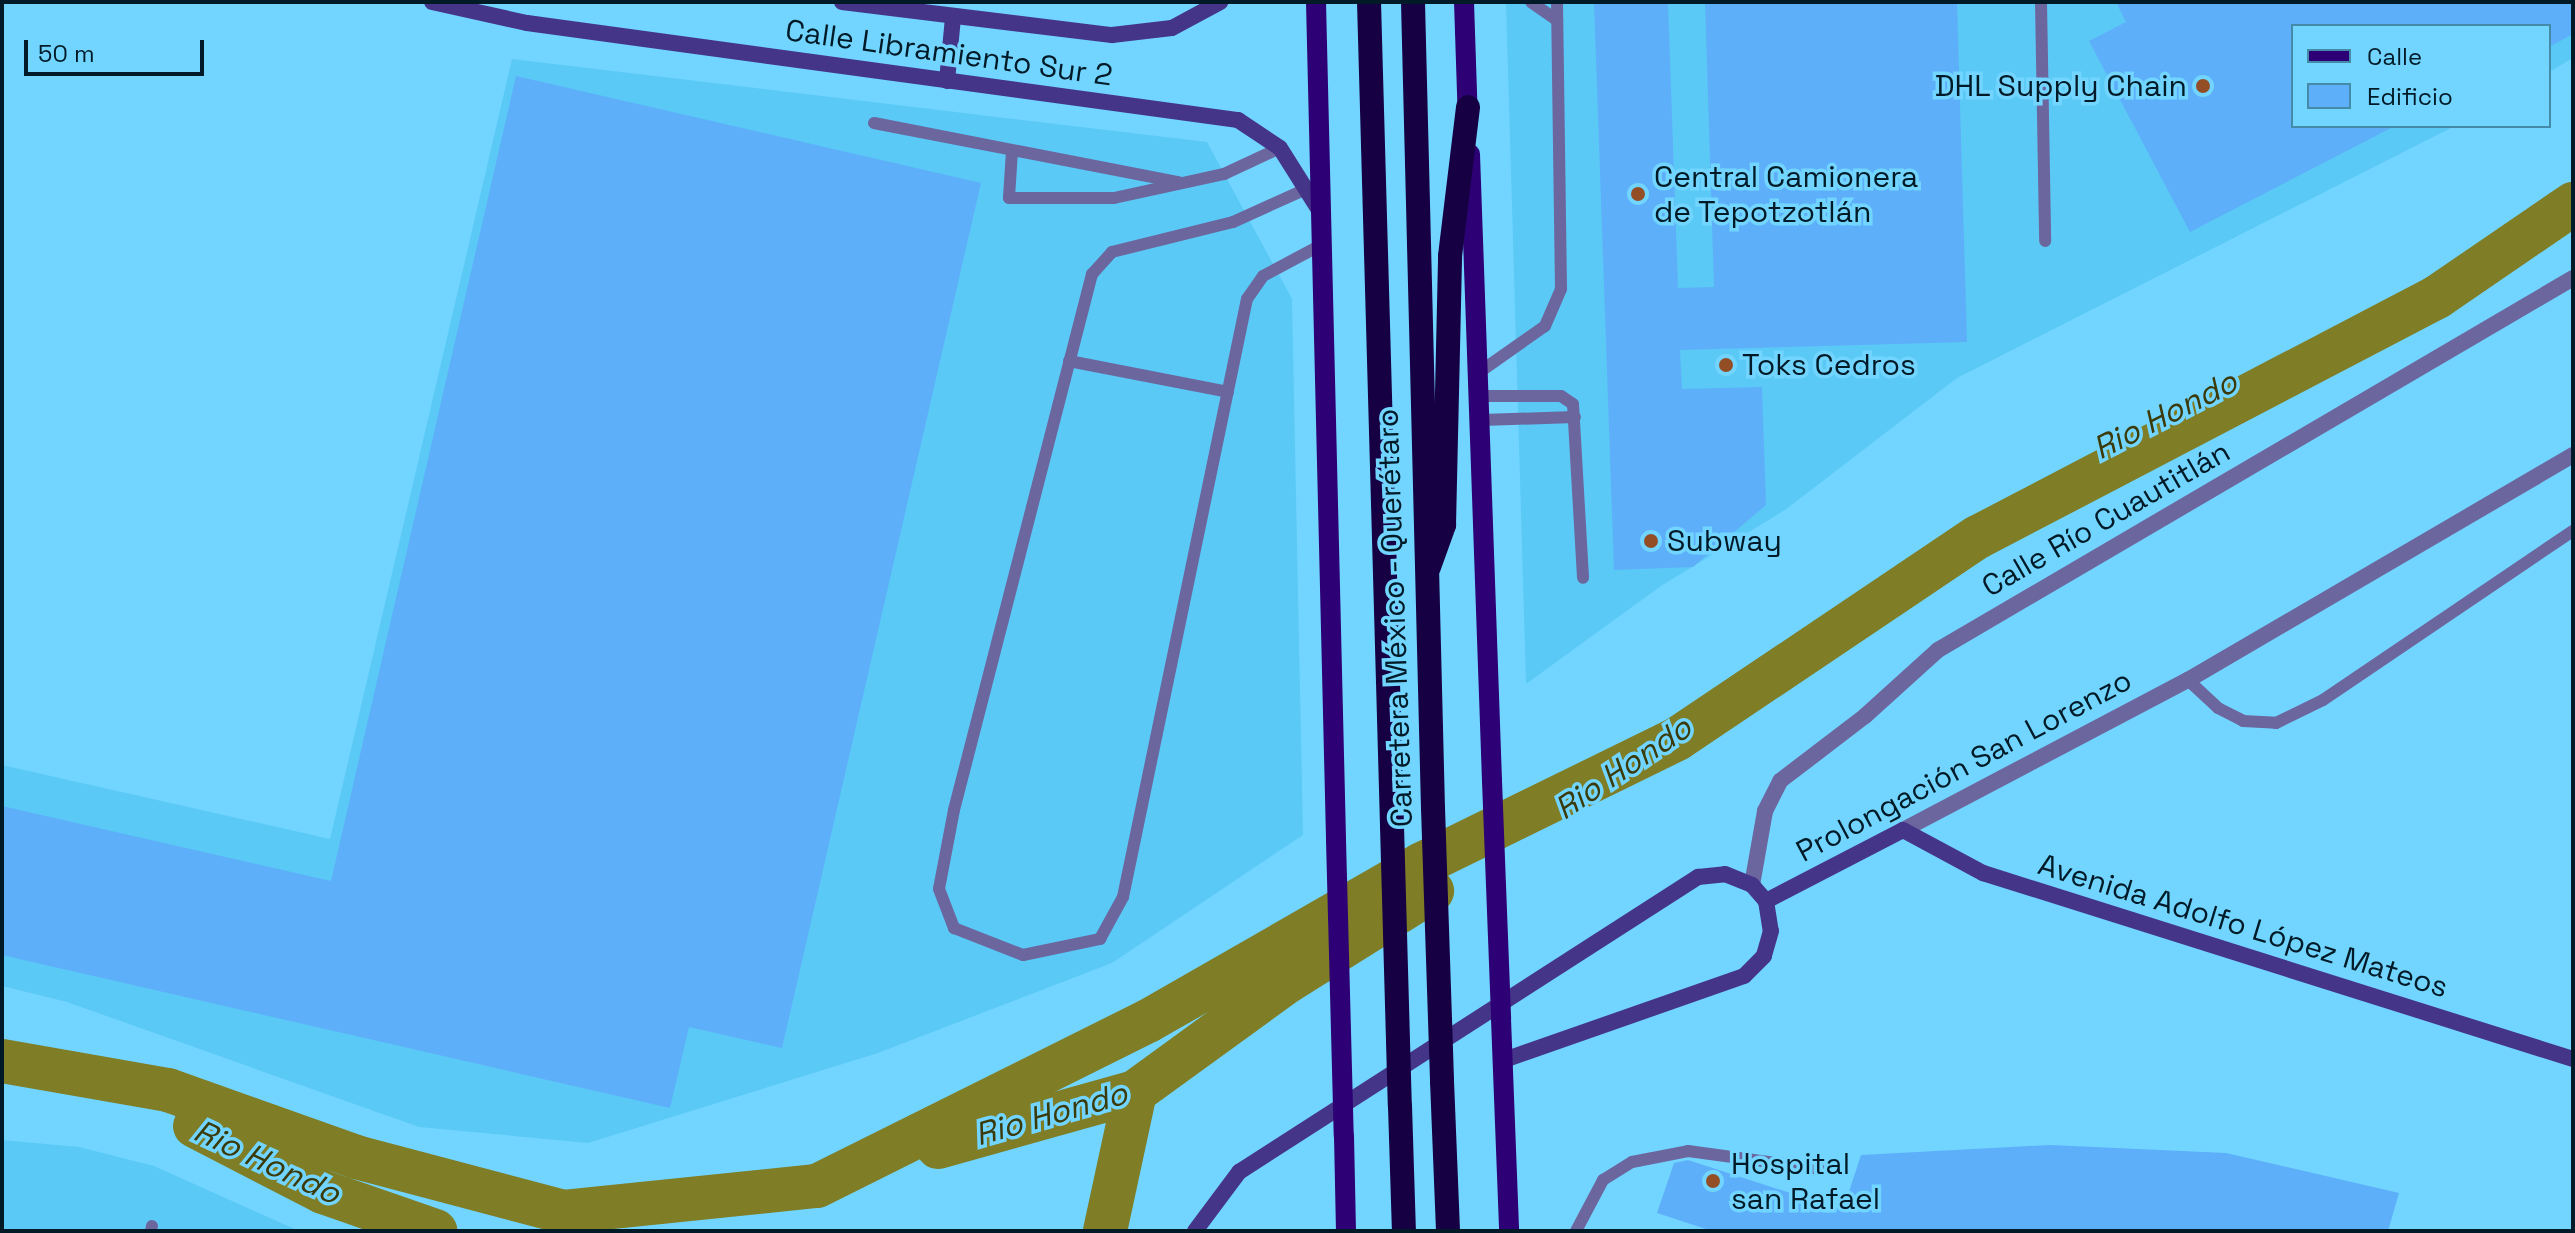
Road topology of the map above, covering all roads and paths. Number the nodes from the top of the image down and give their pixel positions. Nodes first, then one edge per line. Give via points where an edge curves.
1 (432, 2) edge
2 (842, 2) edge
3 (1220, 2) edge
4 (1316, 2) edge
5 (1369, 2) edge
6 (1413, 2) edge
7 (1464, 2) edge
8 (1531, 2) edge
9 (1557, 2) edge
10 (2041, 2) edge
11 (953, 18) junction
12 (1557, 20) junction
13 (947, 81) junction
14 (1468, 107) junction
15 (874, 123) dead end
16 (1280, 148) junction
17 (1012, 151) junction
18 (1185, 183) junction
19 (1306, 189) junction
20 (1322, 214) junction
21 (2045, 241) dead end
22 (1323, 244) junction
23 (2573, 278) edge
24 (1069, 361) junction
25 (1481, 371) junction
26 (1228, 392) junction
27 (1481, 396) junction
28 (1575, 417) junction
29 (1482, 420) junction
30 (2573, 455) edge
31 (2573, 531) edge
32 (1583, 578) dead end
33 (1424, 580) junction
34 (2188, 680) junction
35 (1903, 830) junction
36 (1752, 885) junction
37 (1766, 901) junction
38 (2573, 1059) edge
39 (1504, 1060) junction
40 (1821, 1169) dead end
41 (1195, 1231) edge
42 (1346, 1231) edge
43 (1404, 1231) edge
44 (1448, 1231) edge
45 (1509, 1231) edge
46 (1576, 1231) edge

1 - 13 main road, Calle Libramiento Sur 2 via 527,23
2 - 11 main road, Calle Libramiento Sur 2
3 - 11 main road, Calle Libramiento Sur 2 via 1172,28 1112,35
4 - 20 main road
5 - 43 highway, Carretera México - Querétaro, bridge
6 - 33 highway, Carretera México - Querétaro
7 - 14 main road
8 - 12 lane
9 - 12 lane
10 - 21 lane
11 - 13 main road
12 - 25 lane via 1561,289 1545,326
13 - 16 main road, Calle Libramiento Sur 2 via 1238,120
14 - 25 main road
14 - 33 highway via 1450,256 1444,525
15 - 17 lane
16 - 18 lane via 1224,174
16 - 19 main road, Calle Libramiento Sur 2
17 - 18 lane
17 - 18 lane via 1009,198 1114,198
19 - 20 main road, Calle Libramiento Sur 2
19 - 24 lane via 1233,222 1112,252 1092,274
20 - 22 main road
22 - 26 lane via 1263,276 1247,299
22 - 42 main road, bridge
23 - 36 street, Calle Río Cuautitlán via 1938,650 1865,716 1780,781 1765,811
24 - 26 lane
24 - 26 lane via 954,810 939,889 954,928 1023,955 1100,939 1123,897
25 - 27 main road
27 - 28 lane via 1561,396 1569,398
27 - 29 main road
28 - 29 lane
28 - 32 lane
29 - 39 main road, bridge
30 - 34 street, Prolongación San Lorenzo
31 - 34 lane via 2323,700 2276,723 2243,721 2218,708
33 - 44 highway, Carretera México - Querétaro, bridge
34 - 35 street, Prolongación San Lorenzo
35 - 37 main road, Prolongación San Lorenzo
35 - 38 main road, Avenida Adolfo López Mateos via 1983,873
36 - 37 main road
36 - 41 main road via 1725,874 1698,877 1239,1172
37 - 39 main road via 1771,931 1764,956 1744,976
39 - 45 main road
40 - 46 lane via 1688,1151 1632,1162 1603,1180

